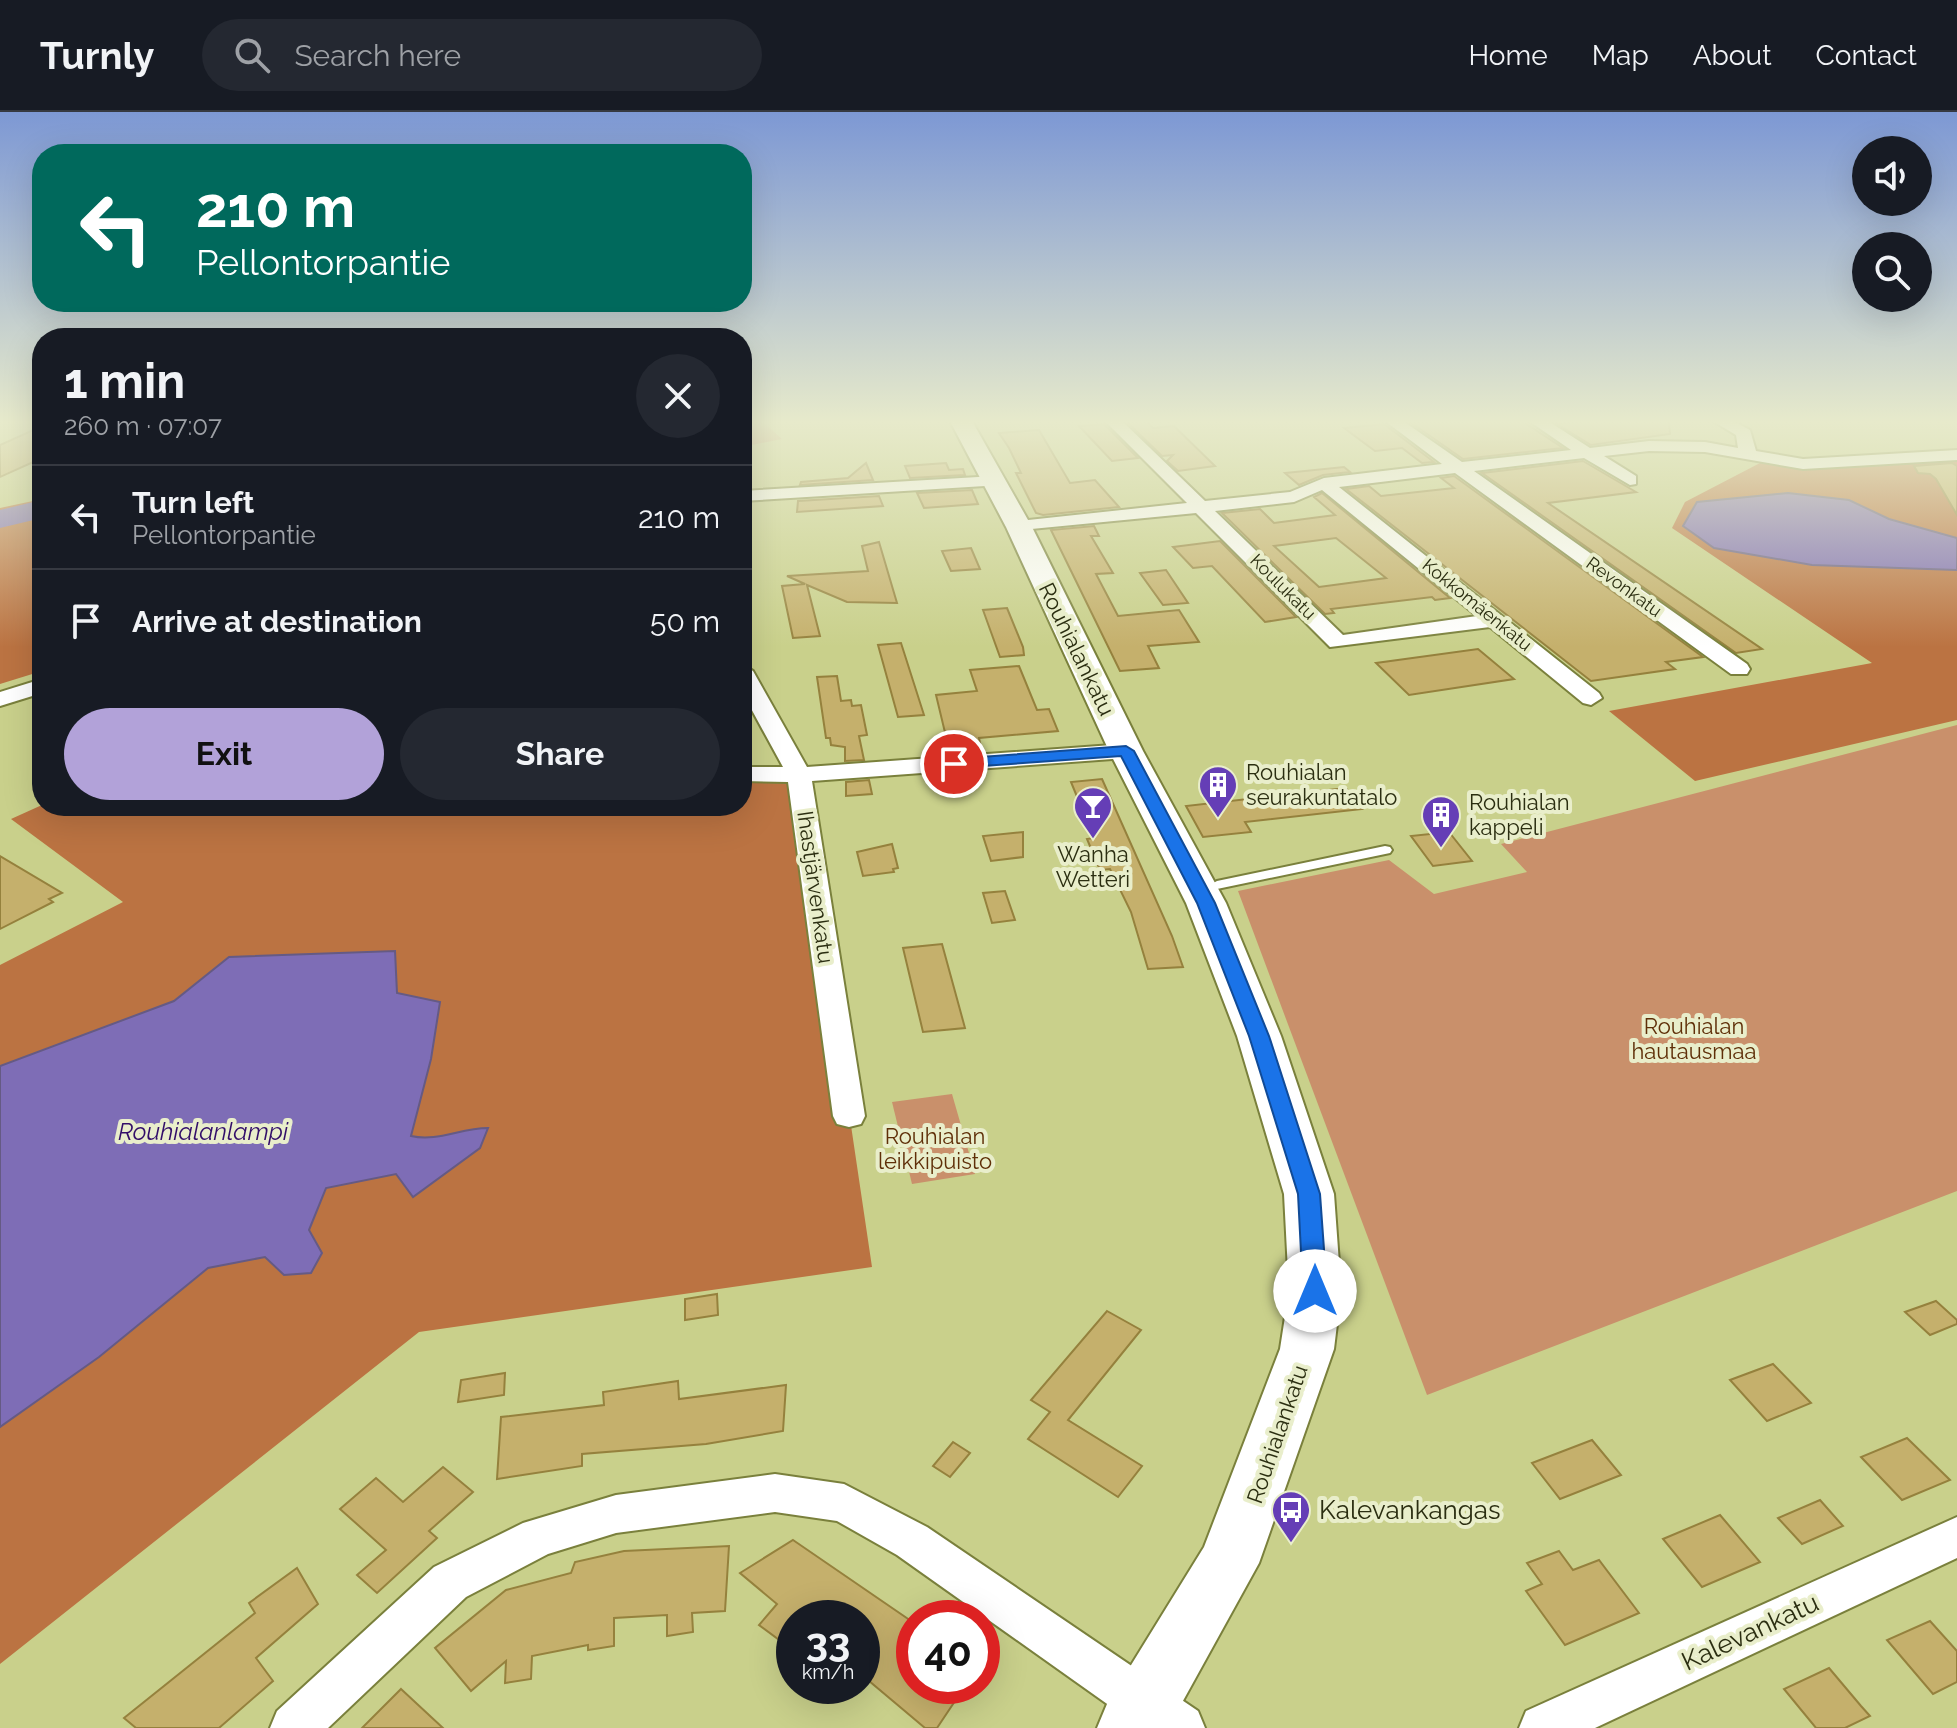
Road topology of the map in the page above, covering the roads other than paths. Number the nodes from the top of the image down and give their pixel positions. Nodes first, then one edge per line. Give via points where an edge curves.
1 (1003, 496) edge
2 (1190, 496) edge
3 (1295, 496) edge
4 (1341, 496) edge
5 (1498, 496) edge
6 (1203, 509) junction
7 (1019, 527) junction
8 (1496, 620) junction
9 (1739, 669) dead end
10 (32, 689) edge
11 (752, 689) edge
12 (1591, 698) dead end
13 (0, 699) edge
14 (1126, 751) junction
15 (752, 774) edge
16 (799, 775) junction
17 (1385, 850) dead end
18 (1217, 885) dead end
19 (849, 1116) dead end
20 (1957, 1537) edge
21 (1153, 1720) edge
22 (294, 1728) edge
23 (1543, 1728) edge

1 - 7 street, Rouhialankatu
2 - 6 street, Koulukatu
3 - 6 street
4 - 8 street, Kokkomäenkatu
5 - 9 street, Revonkatu
6 - 7 street
6 - 8 street, Koulukatu via 1338,642
7 - 14 street, Rouhialankatu
8 - 12 street, Kokkomäenkatu
10 - 13 street
11 - 16 street, Ihastjärvenkatu
14 - 16 street
14 - 21 street, Rouhialankatu via 1206,903 1259,1036 1309,1194 1314,1240 1315,1291 1307,1349 1228,1563
15 - 16 street
16 - 19 street, Ihastjärvenkatu
17 - 18 lane
20 - 23 street, Kalevankatu
21 - 22 street via 912,1541 844,1503 775,1493 616,1514 538,1537 450,1582

